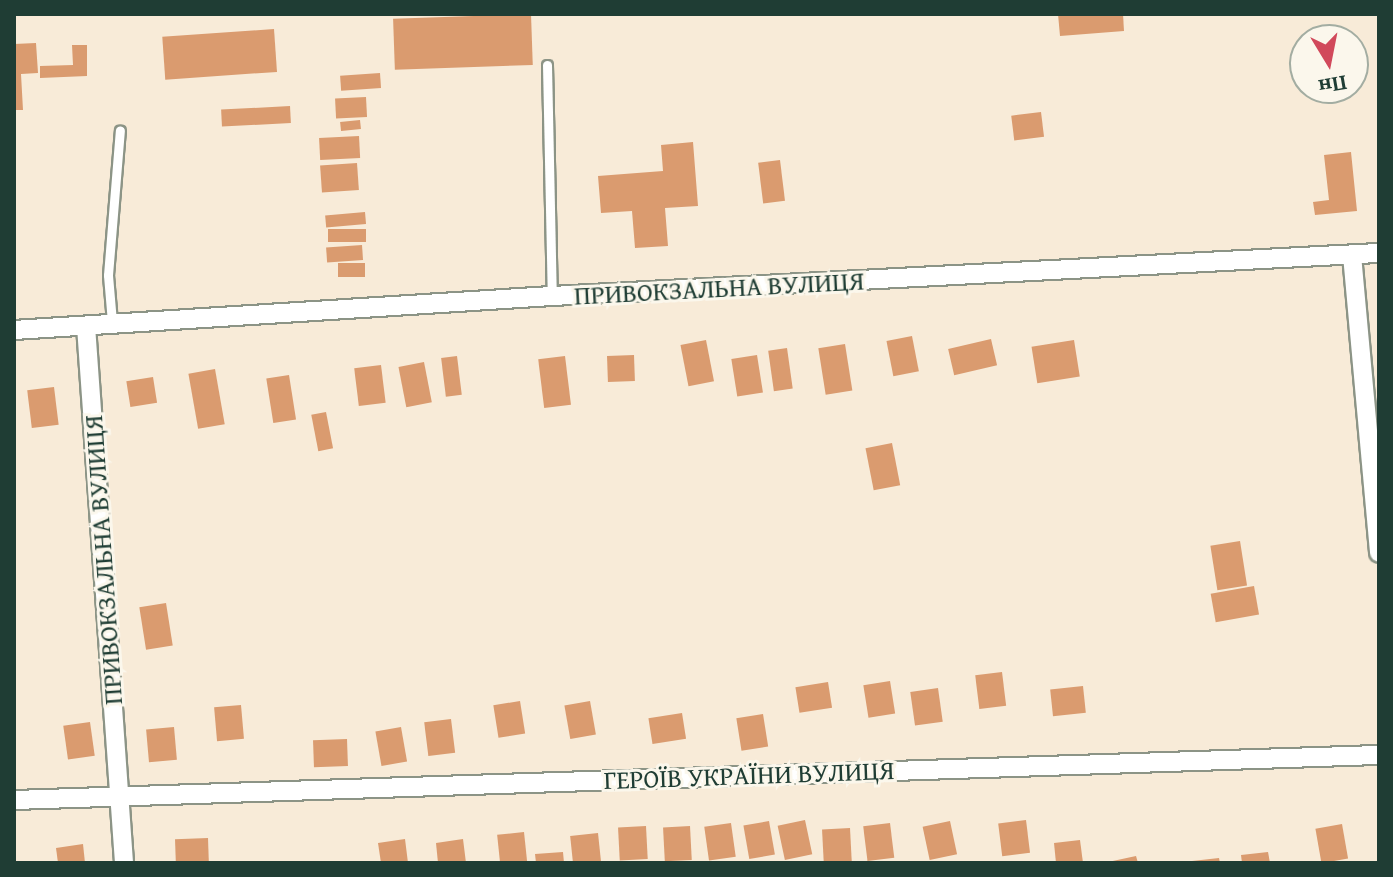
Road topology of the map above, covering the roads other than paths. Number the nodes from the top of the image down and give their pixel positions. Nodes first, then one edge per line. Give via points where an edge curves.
1 (547, 65) dead end
2 (120, 130) dead end
3 (1379, 253) edge
4 (1352, 255) junction
5 (552, 296) junction
6 (112, 322) junction
7 (86, 326) junction
8 (14, 330) edge
9 (1379, 553) edge
10 (1379, 755) edge
11 (119, 795) junction
12 (14, 800) edge
13 (124, 863) edge

1 - 5 lane
2 - 6 lane via 108,275
3 - 4 street, ПРИВОКЗАЛЬНА ВУЛИЦЯ
4 - 5 street, ПРИВОКЗАЛЬНА ВУЛИЦЯ
4 - 9 street
5 - 6 street, ПРИВОКЗАЛЬНА ВУЛИЦЯ
6 - 7 street, ПРИВОКЗАЛЬНА ВУЛИЦЯ
7 - 8 street, ПРИВОКЗАЛЬНА ВУЛИЦЯ
7 - 11 street, ПРИВОКЗАЛЬНА ВУЛИЦЯ
10 - 11 street, ГЕРОЇВ УКРАЇНИ ВУЛИЦЯ
11 - 12 street, ГЕРОЇВ УКРАЇНИ ВУЛИЦЯ
11 - 13 street

